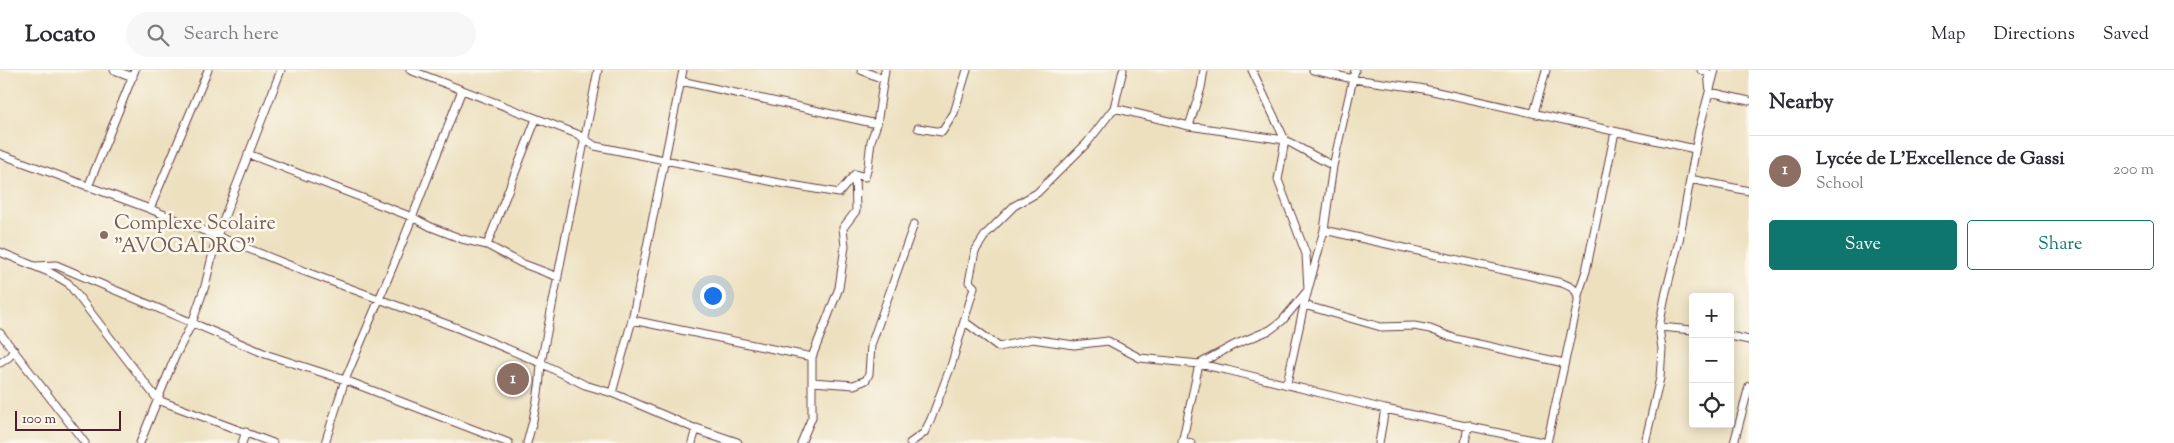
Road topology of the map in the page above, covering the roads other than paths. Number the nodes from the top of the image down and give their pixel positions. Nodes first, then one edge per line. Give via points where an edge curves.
1 (114, 70) edge
2 (208, 70) edge
3 (281, 70) edge
4 (410, 70) edge
5 (598, 70) edge
6 (683, 70) edge
7 (861, 70) edge
8 (885, 70) edge
9 (967, 70) edge
10 (1123, 70) edge
11 (1204, 70) edge
12 (1252, 70) edge
13 (1313, 70) edge
14 (1355, 70) edge
15 (1546, 70) edge
16 (1702, 70) edge
17 (1715, 70) edge
18 (134, 74) edge
19 (883, 78) junction
20 (1353, 79) junction
21 (681, 81) junction
22 (462, 90) junction
23 (1710, 92) junction
24 (1749, 101) edge
25 (1114, 108) junction
26 (1534, 113) junction
27 (536, 119) junction
28 (877, 124) junction
29 (1189, 126) junction
30 (918, 128) dead end
31 (1615, 132) junction
32 (583, 140) junction
33 (1286, 140) junction
34 (1695, 149) junction
35 (0, 154) edge
36 (248, 154) junction
37 (665, 160) junction
38 (1333, 166) junction
39 (855, 174) junction
40 (1690, 179) junction
41 (88, 187) junction
42 (1749, 191) edge
43 (150, 208) junction
44 (412, 217) junction
45 (914, 224) dead end
46 (1324, 230) junction
47 (217, 236) junction
48 (487, 245) junction
49 (0, 252) edge
50 (36, 266) junction
51 (558, 277) junction
52 (1308, 290) junction
53 (1578, 295) junction
54 (379, 299) junction
55 (1304, 305) junction
56 (632, 320) junction
57 (965, 322) junction
58 (192, 323) junction
59 (1659, 327) junction
60 (1689, 330) edge
61 (0, 333) edge
62 (1734, 337) edge
63 (1749, 340) edge
64 (14, 350) junction
65 (812, 357) junction
66 (0, 363) edge
67 (541, 363) junction
68 (1564, 363) junction
69 (1199, 364) junction
70 (345, 380) junction
71 (812, 382) junction
72 (1287, 383) junction
73 (1749, 386) edge
74 (612, 392) junction
75 (158, 400) junction
76 (1385, 409) junction
77 (1468, 425) junction
78 (696, 429) junction
79 (246, 432) junction
80 (1182, 442) edge
81 (85, 443) edge
82 (140, 443) edge
83 (242, 443) edge
84 (273, 443) edge
85 (325, 443) edge
86 (509, 443) edge
87 (527, 443) edge
88 (692, 443) edge
89 (738, 443) edge
90 (801, 443) edge
91 (910, 443) edge
92 (1191, 443) edge
93 (1379, 443) edge
94 (1464, 443) edge
95 (1547, 443) edge
96 (1645, 443) edge
97 (1734, 443) edge

1 - 18 street
2 - 43 street
3 - 36 street
4 - 22 street
5 - 32 street
6 - 21 street
7 - 19 street
8 - 19 street
9 - 30 street via 954,113 942,132
10 - 25 street
11 - 29 street
12 - 33 street
13 - 20 street
14 - 20 street
15 - 26 street
16 - 23 street via 1708,73
17 - 23 street
18 - 41 street
19 - 28 street
20 - 26 street via 1419,88
20 - 38 street
21 - 28 street
21 - 37 street
22 - 27 street
22 - 44 street
23 - 24 street
23 - 34 street
25 - 29 street
25 - 57 street via 1087,143 1037,192 1014,206 986,234 973,257 969,282 974,287
26 - 31 street
27 - 32 street via 577,134
27 - 48 street
28 - 39 street via 865,177
29 - 33 street
31 - 34 street
31 - 53 street
32 - 37 street via 595,146
32 - 51 street
33 - 38 street
33 - 52 street via 1278,180 1306,254
34 - 40 street
35 - 41 street
36 - 44 street
36 - 47 street
37 - 39 street via 821,191 839,192
37 - 56 street
38 - 46 street
39 - 65 street via 856,212 843,228 839,288
40 - 42 street
40 - 59 street
41 - 43 street
43 - 47 street
44 - 48 street via 438,230
44 - 54 street
45 - 71 street via 871,345 870,374 866,380 854,385
46 - 52 street
46 - 53 street via 1562,283
47 - 54 street
47 - 58 street
48 - 51 street
49 - 50 street
50 - 58 street via 56,265
50 - 75 street via 68,283
51 - 67 street
52 - 55 street
52 - 69 street via 1282,321 1270,330
53 - 68 street
54 - 67 street
54 - 70 street
55 - 68 street via 1381,327 1430,329 1456,339
55 - 72 street
56 - 65 street
56 - 74 street
57 - 69 street via 1000,347 1032,339 1074,345 1108,341 1140,358
57 - 91 street via 931,419 924,433
58 - 70 street via 268,355
58 - 75 street
59 - 60 street
59 - 96 street via 1662,349 1660,378
61 - 64 street
62 - 63 street
64 - 66 street
64 - 81 street
65 - 71 street
67 - 74 street via 585,384
67 - 87 street via 536,410
68 - 95 street
69 - 72 street
69 - 80 street
70 - 85 street
70 - 86 street
71 - 90 street via 812,418
72 - 76 street
73 - 97 street
74 - 78 street
75 - 79 street
75 - 82 street
76 - 77 street
76 - 93 street
77 - 94 street
77 - 95 street
78 - 88 street
78 - 89 street
79 - 83 street
79 - 84 street
80 - 92 street

